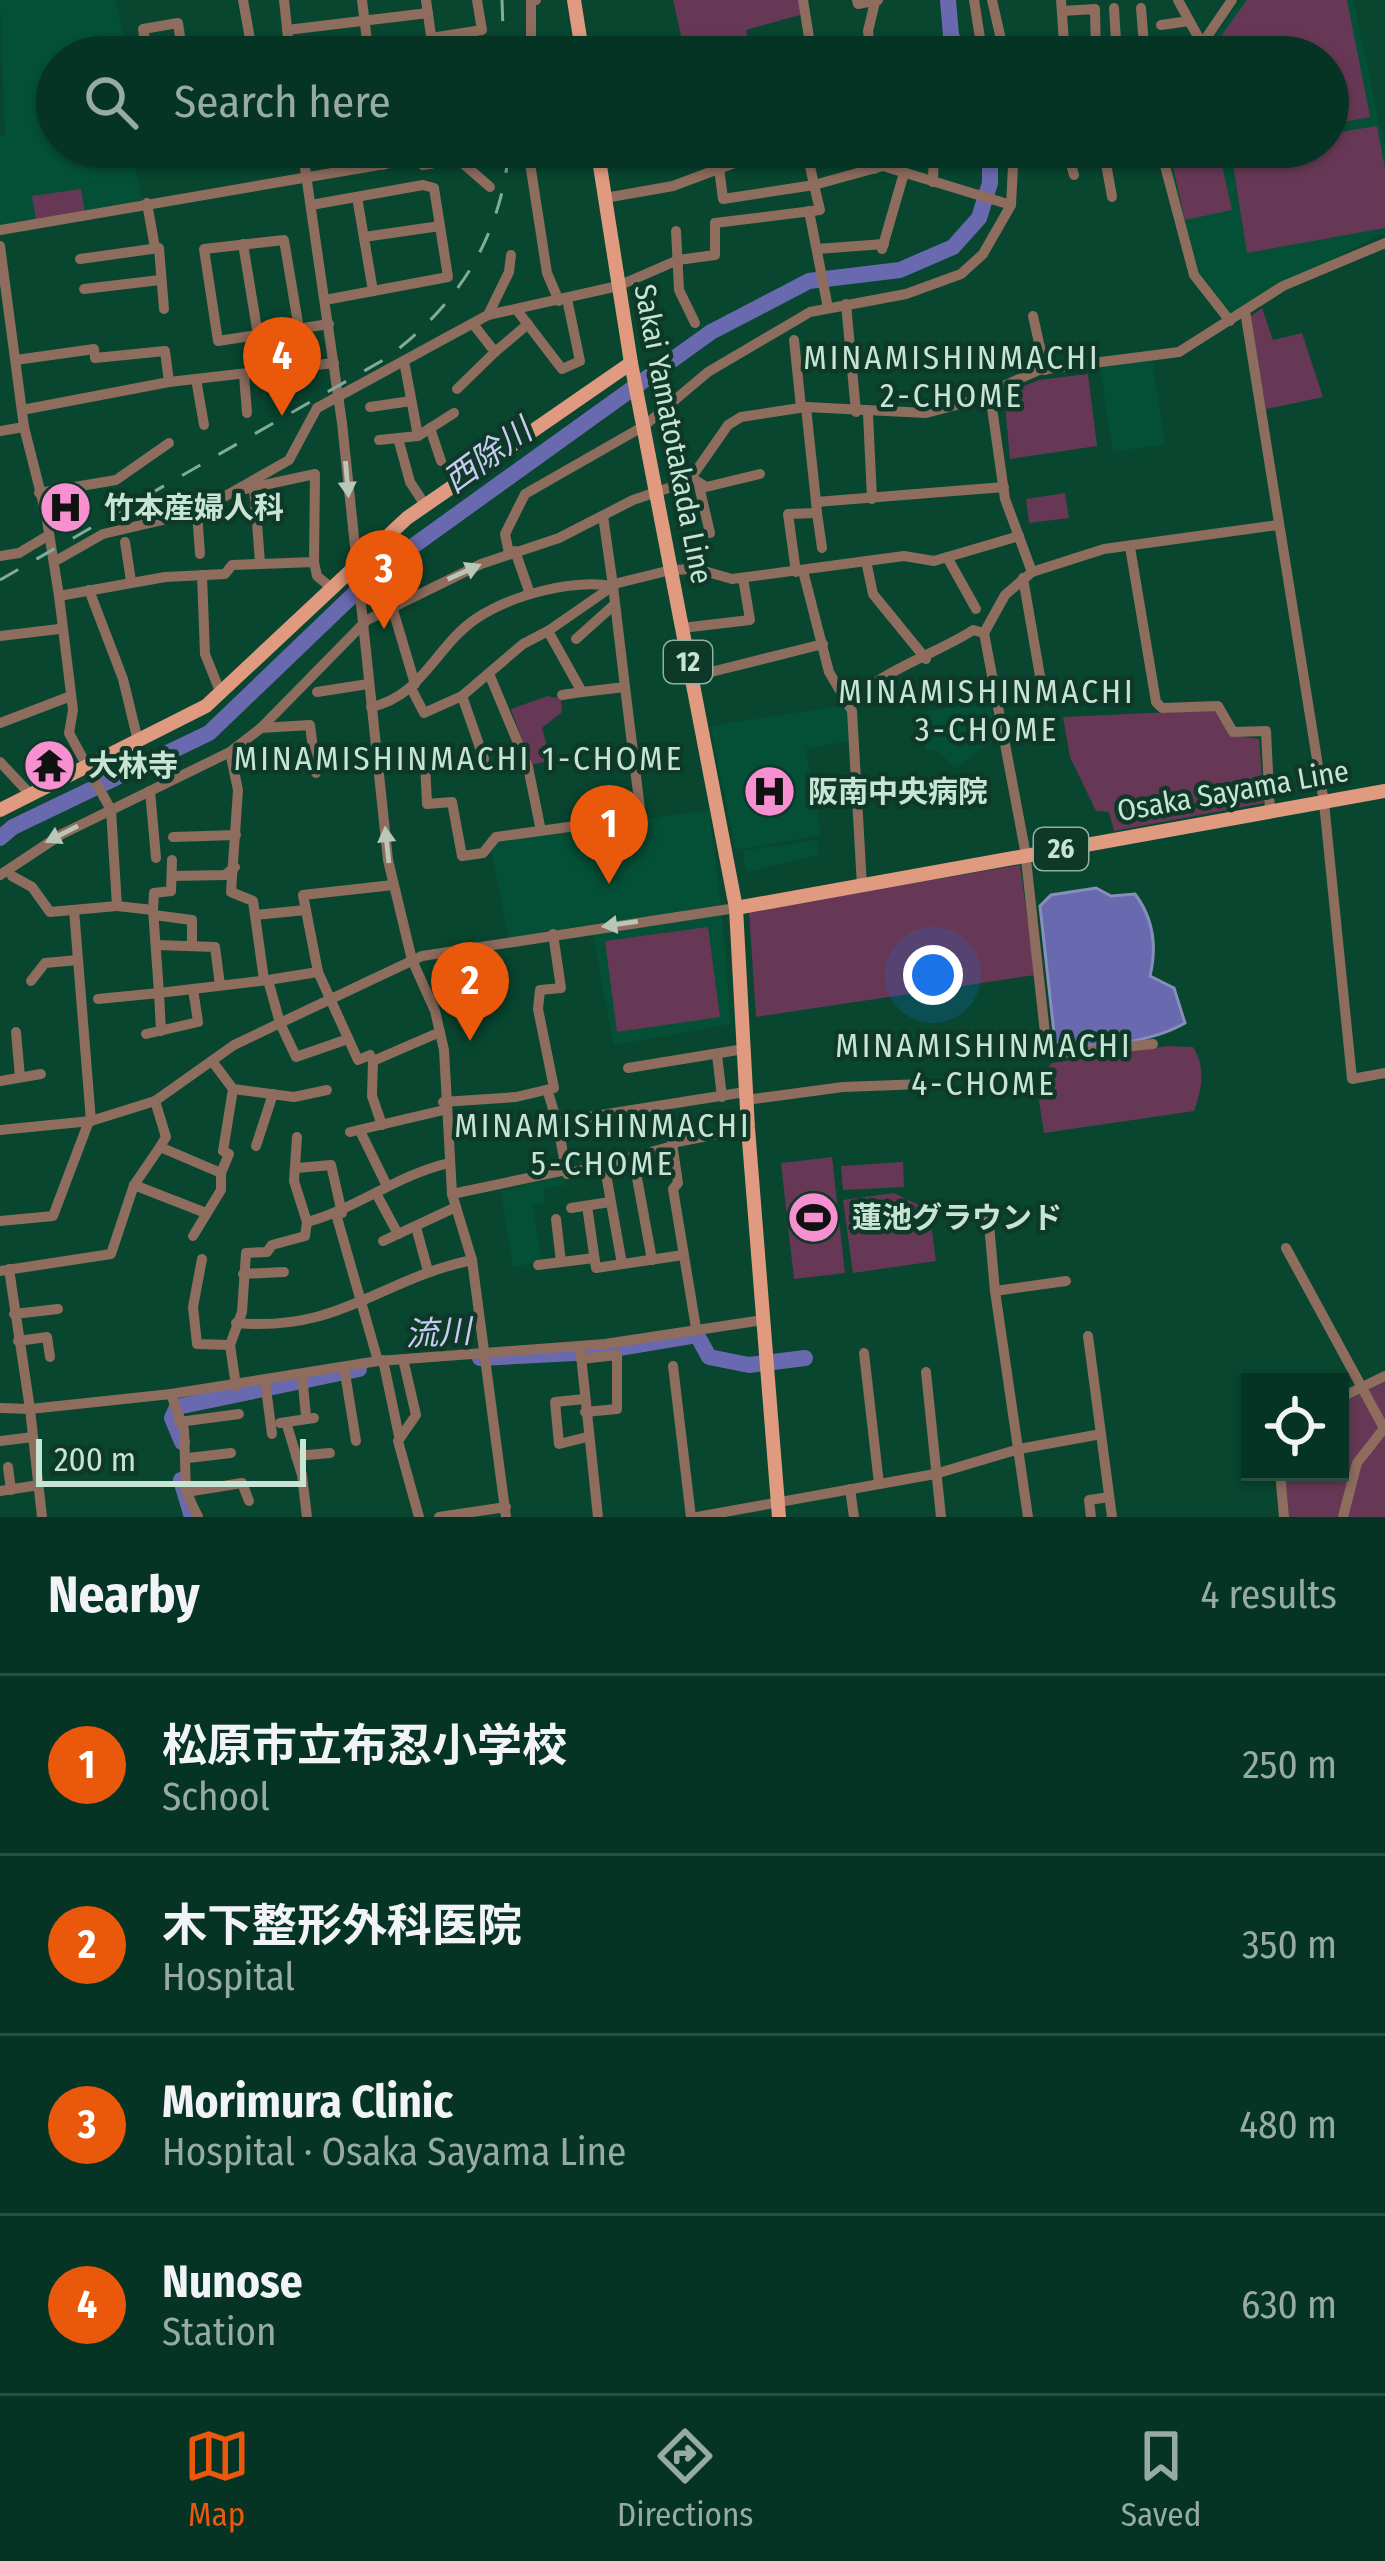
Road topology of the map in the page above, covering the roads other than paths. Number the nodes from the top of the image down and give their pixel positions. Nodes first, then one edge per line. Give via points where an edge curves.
1 (243, 0) edge
2 (284, 0) edge
3 (362, 0) edge
4 (477, 0) edge
5 (536, 0) edge
6 (574, 0) edge
7 (803, 0) edge
8 (857, 0) edge
9 (974, 0) edge
10 (992, 0) edge
11 (1178, 0) edge
12 (1232, 0) edge
13 (876, 1) edge
14 (429, 4) edge
15 (1061, 5) edge
16 (1114, 8) dead end
17 (1141, 8) dead end
18 (1189, 21) junction
19 (364, 22) junction
20 (1161, 25) dead end
21 (144, 36) edge
22 (180, 36) edge
23 (249, 36) edge
24 (287, 36) edge
25 (316, 36) edge
26 (366, 36) edge
27 (431, 36) edge
28 (444, 36) edge
29 (531, 36) edge
30 (580, 36) edge
31 (809, 36) edge
32 (869, 36) edge
33 (980, 36) edge
34 (1000, 36) edge
35 (1063, 36) edge
36 (1096, 36) edge
37 (1116, 36) edge
38 (1143, 36) edge
39 (1197, 36) edge
40 (1207, 36) edge
41 (305, 168) edge
42 (367, 168) edge
43 (425, 168) edge
44 (463, 168) edge
45 (531, 168) edge
46 (600, 168) edge
47 (718, 168) joint
48 (810, 168) edge
49 (933, 168) edge
50 (1013, 168) edge
51 (1071, 168) edge
52 (1107, 168) edge
53 (1166, 168) edge
54 (874, 169) joint
55 (904, 173) junction
56 (1073, 176) dead end
57 (307, 179) junction
58 (933, 182) junction
59 (814, 185) junction
60 (490, 187) dead end
61 (434, 188) junction
62 (770, 191) junction
63 (358, 196) junction
64 (1112, 197) dead end
65 (605, 198) junction
66 (147, 202) junction
67 (310, 206) junction
68 (1011, 206) junction
69 (809, 212) junction
70 (772, 213) junction
71 (440, 226) junction
72 (0, 230) edge
73 (676, 231) dead end
74 (364, 237) junction
75 (1385, 243) edge
76 (243, 244) junction
77 (0, 246) edge
78 (154, 248) junction
79 (817, 253) junction
80 (511, 255) dead end
81 (80, 259) dead end
82 (678, 260) junction
83 (160, 280) junction
84 (618, 286) junction
85 (84, 289) dead end
86 (373, 291) junction
87 (325, 300) junction
88 (563, 300) junction
89 (846, 304) junction
90 (828, 307) junction
91 (164, 309) dead end
92 (516, 309) junction
93 (1245, 311) junction
94 (488, 315) junction
95 (1033, 316) dead end
96 (1230, 321) junction
97 (694, 323) dead end
98 (329, 324) junction
99 (472, 324) junction
100 (528, 324) junction
101 (299, 329) junction
102 (258, 335) junction
103 (794, 340) dead end
104 (495, 352) junction
105 (16, 360) junction
106 (404, 361) junction
107 (334, 363) junction
108 (633, 370) junction
109 (1045, 370) junction
110 (244, 375) junction
111 (196, 379) junction
112 (169, 382) junction
113 (457, 389) dead end
114 (989, 394) junction
115 (338, 395) junction
116 (411, 401) junction
117 (370, 407) dead end
118 (803, 407) junction
119 (22, 410) junction
120 (247, 413) dead end
121 (454, 413) dead end
122 (862, 413) junction
123 (643, 421) junction
124 (204, 425) dead end
125 (24, 427) junction
126 (0, 431) edge
127 (424, 432) junction
128 (398, 438) junction
129 (379, 440) dead end
130 (169, 443) dead end
131 (294, 452) junction
132 (441, 461) dead end
133 (760, 475) dead end
134 (305, 476) junction
135 (695, 482) junction
136 (1004, 487) junction
137 (254, 488) junction
138 (234, 490) junction
139 (656, 491) junction
140 (39, 493) junction
141 (872, 499) junction
142 (425, 505) junction
143 (816, 508) junction
144 (197, 512) junction
145 (603, 516) junction
146 (1277, 526) junction
147 (710, 533) dead end
148 (49, 535) junction
149 (1019, 536) junction
150 (125, 542) dead end
151 (1130, 547) junction
152 (822, 548) dead end
153 (512, 552) junction
154 (200, 554) dead end
155 (0, 556) edge
156 (947, 557) junction
157 (57, 560) junction
158 (866, 561) junction
159 (260, 562) junction
160 (314, 562) junction
161 (354, 566) junction
162 (671, 570) junction
163 (799, 572) junction
164 (202, 575) junction
165 (1027, 575) junction
166 (743, 578) junction
167 (131, 581) junction
168 (329, 586) junction
169 (613, 586) junction
170 (89, 590) junction
171 (530, 594) junction
172 (59, 596) junction
173 (615, 604) junction
174 (976, 609) dead end
175 (393, 610) junction
176 (361, 623) junction
177 (59, 628) junction
178 (682, 628) junction
179 (548, 632) junction
180 (984, 633) junction
181 (0, 636) edge
182 (576, 639) dead end
183 (823, 644) junction
184 (926, 659) junction
185 (490, 676) junction
186 (692, 677) junction
187 (1041, 682) dead end
188 (368, 684) junction
189 (413, 687) junction
190 (625, 687) junction
191 (317, 692) dead end
192 (582, 692) junction
193 (221, 694) junction
194 (562, 695) dead end
195 (71, 696) junction
196 (462, 696) junction
197 (851, 706) junction
198 (370, 707) junction
199 (0, 723) edge
200 (261, 728) junction
201 (138, 741) junction
202 (230, 752) junction
203 (0, 762) edge
204 (425, 763) junction
205 (89, 767) junction
206 (381, 767) junction
207 (316, 772) dead end
208 (1385, 790) edge
209 (150, 791) junction
210 (29, 793) junction
211 (1324, 803) junction
212 (111, 809) junction
213 (0, 810) edge
214 (1270, 812) junction
215 (541, 830) junction
216 (236, 835) junction
217 (172, 837) dead end
218 (1025, 855) junction
219 (156, 858) dead end
220 (172, 860) dead end
221 (235, 866) junction
222 (7, 872) edge
223 (172, 875) junction
224 (394, 885) junction
225 (862, 886) junction
226 (0, 888) edge
227 (117, 905) junction
228 (736, 908) junction
229 (74, 910) junction
230 (305, 910) junction
231 (154, 912) junction
232 (255, 915) junction
233 (553, 934) junction
234 (156, 945) junction
235 (192, 945) junction
236 (78, 960) junction
237 (412, 960) junction
238 (318, 972) junction
239 (266, 980) junction
240 (31, 981) dead end
241 (220, 985) junction
242 (193, 988) junction
243 (159, 993) junction
244 (98, 999) dead end
245 (332, 1000) junction
246 (280, 1023) junction
247 (161, 1031) junction
248 (16, 1032) dead end
249 (440, 1032) junction
250 (146, 1034) dead end
251 (348, 1039) junction
252 (1153, 1044) dead end
253 (744, 1049) junction
254 (717, 1055) junction
255 (212, 1061) junction
256 (373, 1061) junction
257 (628, 1068) dead end
258 (1385, 1073) edge
259 (41, 1074) dead end
260 (20, 1077) junction
261 (0, 1081) edge
262 (923, 1084) dead end
263 (233, 1089) junction
264 (327, 1090) dead end
265 (548, 1092) junction
266 (273, 1094) junction
267 (746, 1096) junction
268 (722, 1097) junction
269 (155, 1101) junction
270 (444, 1106) junction
271 (90, 1121) junction
272 (556, 1122) junction
273 (382, 1125) junction
274 (748, 1128) junction
275 (0, 1130) edge
276 (297, 1137) dead end
277 (256, 1145) dead end
278 (673, 1146) junction
279 (160, 1148) junction
280 (633, 1156) junction
281 (449, 1162) junction
282 (604, 1163) junction
283 (297, 1168) junction
284 (566, 1170) junction
285 (221, 1173) junction
286 (134, 1184) junction
287 (382, 1191) junction
288 (454, 1200) junction
289 (610, 1202) junction
290 (586, 1206) junction
291 (572, 1208) dead end
292 (206, 1213) junction
293 (988, 1213) dead end
294 (339, 1214) junction
295 (556, 1219) dead end
296 (0, 1221) edge
297 (307, 1222) junction
298 (416, 1227) junction
299 (398, 1234) junction
300 (193, 1236) dead end
301 (382, 1241) dead end
302 (1286, 1248) dead end
303 (683, 1255) junction
304 (202, 1258) dead end
305 (594, 1258) junction
306 (472, 1260) junction
307 (652, 1260) junction
308 (561, 1262) junction
309 (622, 1264) junction
310 (538, 1265) dead end
311 (4, 1270) edge
312 (428, 1271) junction
313 (284, 1272) dead end
314 (243, 1274) junction
315 (1066, 1281) dead end
316 (994, 1292) junction
317 (361, 1304) junction
318 (58, 1309) dead end
319 (14, 1314) junction
320 (764, 1320) junction
321 (236, 1323) junction
322 (696, 1328) junction
323 (0, 1330) edge
324 (17, 1335) junction
325 (1088, 1336) dead end
326 (230, 1345) junction
327 (581, 1352) junction
328 (864, 1353) dead end
329 (481, 1354) junction
330 (50, 1357) dead end
331 (404, 1363) junction
332 (382, 1364) junction
333 (673, 1366) dead end
334 (345, 1371) junction
335 (926, 1372) dead end
336 (1385, 1376) edge
337 (302, 1378) junction
338 (236, 1386) junction
339 (265, 1386) junction
340 (1360, 1388) junction
341 (1349, 1394) edge
342 (585, 1406) junction
343 (0, 1408) edge
344 (30, 1409) junction
345 (175, 1409) junction
346 (239, 1414) dead end
347 (286, 1422) junction
348 (1384, 1427) edge
349 (1101, 1434) junction
350 (399, 1436) junction
351 (587, 1436) junction
352 (33, 1437) junction
353 (0, 1441) edge
354 (356, 1441) dead end
355 (1019, 1449) junction
356 (231, 1453) dead end
357 (330, 1453) dead end
358 (296, 1456) junction
359 (188, 1458) junction
360 (8, 1467) dead end
361 (935, 1474) junction
362 (1281, 1481) edge
363 (879, 1484) junction
364 (39, 1485) junction
365 (850, 1489) junction
366 (5, 1490) edge
367 (186, 1492) junction
368 (1109, 1497) junction
369 (250, 1501) dead end
370 (779, 1509) edge
371 (506, 1512) edge
372 (42, 1517) edge
373 (197, 1517) edge
374 (307, 1517) edge
375 (419, 1517) edge
376 (439, 1517) edge
377 (598, 1517) edge
378 (694, 1517) edge
379 (854, 1517) edge
380 (941, 1517) edge
381 (1028, 1517) edge
382 (1091, 1517) edge
383 (1112, 1517) edge
384 (1284, 1517) edge
385 (1343, 1517) edge

1 - 23 street
2 - 24 street
3 - 19 street
4 - 28 street via 482,30
5 - 29 street
6 - 30 main road
7 - 31 street
8 - 13 street
9 - 33 street
10 - 34 street
11 - 18 street
12 - 40 street
13 - 32 street
14 - 19 street
14 - 27 street
15 - 35 street
15 - 36 street via 1095,9
16 - 37 street
17 - 38 street
18 - 20 street
18 - 39 street
19 - 25 street
19 - 26 street
21 - 22 street via 143,29 178,23
41 - 57 street
42 - 57 street
43 - 61 street
44 - 60 street
45 - 88 street via 547,273
46 - 65 main road, Sakai Yamatotakada Line / 12
47 - 62 street via 723,199
47 - 65 street
48 - 59 street
49 - 58 street
50 - 68 street
51 - 56 street
52 - 64 street
53 - 96 street via 1194,275
54 - 55 street
54 - 59 street
55 - 58 street
55 - 79 street via 883,246
57 - 66 street
57 - 67 street
58 - 68 street
59 - 62 street
59 - 69 street via 820,210
61 - 63 street
61 - 71 street
62 - 70 street
63 - 67 street
63 - 74 street
65 - 84 main road, Sakai Yamatotakada Line / 12
66 - 72 street
66 - 78 street
67 - 87 street
68 - 89 street via 961,274 906,295
69 - 70 street
69 - 79 street
70 - 82 street via 716,224 715,255
71 - 74 street
71 - 86 street via 448,277
73 - 82 street
74 - 86 street
75 - 93 street
76 - 101 street via 284,240
76 - 102 street
76 - 102 street via 204,249 218,340
77 - 105 street
78 - 81 street
78 - 83 street
79 - 90 street
80 - 94 street
82 - 84 street
82 - 97 street via 684,309
83 - 85 street
83 - 91 street
84 - 88 street
84 - 108 main road, Sakai Yamatotakada Line / 12
86 - 87 street
87 - 98 street
88 - 92 street
88 - 100 street via 580,361 562,369
89 - 90 street
89 - 122 street
90 - 123 street via 792,320
92 - 94 street
92 - 100 street
93 - 96 street
93 - 146 street
94 - 99 street
95 - 109 street
96 - 109 street via 1178,352
98 - 101 street
98 - 107 street
99 - 104 street
99 - 106 street
100 - 104 street
101 - 102 street
103 - 118 street
104 - 113 street
105 - 112 street via 94,349 95,358 165,351
105 - 119 street
106 - 115 street
106 - 116 street
107 - 110 street
107 - 115 street
108 - 123 main road, Sakai Yamatotakada Line / 12
108 - 142 main road
109 - 114 street
110 - 111 street
110 - 120 street
111 - 112 street
111 - 124 street
112 - 119 street
114 - 122 street via 926,413
114 - 136 street
115 - 131 street via 316,408
115 -> 161 street
116 - 117 street
116 - 127 street
118 - 122 street
118 - 135 street via 728,425
118 - 143 street
119 - 125 street
121 - 127 street
122 - 141 street
123 - 139 main road, Sakai Yamatotakada Line / 12
123 - 153 street via 526,494 505,534
125 - 126 street
125 - 140 street
127 - 128 street
127 - 132 street
128 - 129 street
128 - 142 street
130 - 140 street via 116,480
131 - 134 street
131 - 138 street
133 - 135 street
134 - 137 street
134 - 160 street via 315,474
135 - 139 street
135 - 147 street
136 - 141 street
136 - 149 street
137 - 138 street
137 - 159 street
138 - 144 street
139 - 145 street
139 - 162 main road, Sakai Yamatotakada Line / 12
140 - 148 street
141 - 143 street
142 - 161 main road
143 - 152 street
143 - 163 street via 788,514
144 - 154 street
144 - 157 street via 103,534
145 - 153 street
145 - 169 street
146 - 151 street
146 - 211 street
148 - 155 street
148 - 157 street
149 - 156 street
149 - 165 street
150 - 167 street
151 - 165 street
151 - 214 street via 1156,702 1218,706 1233,732 1266,731
153 - 171 street
175 -> 153 street
156 - 158 street
156 - 174 street
157 - 172 street
158 - 163 street
158 - 184 street via 873,594
159 - 160 street
159 - 164 street
160 - 168 street
161 - 168 main road
161 - 176 street
162 - 166 street
162 - 169 street
162 - 178 main road, Sakai Yamatotakada Line / 12
163 - 166 street
163 - 183 street
164 - 167 street
164 - 193 street via 205,654
165 - 180 street
165 - 187 street
166 - 178 street via 750,620
167 - 170 street
168 - 193 main road
169 - 171 street
169 - 173 street
169 - 179 street
170 - 172 street
170 - 201 street
171 - 189 street via 476,618
172 - 177 street
173 - 182 street
173 - 190 street
175 - 176 street
175 - 189 street
176 - 188 street
176 - 200 street
177 - 181 street
177 - 195 street
178 - 186 main road, Sakai Yamatotakada Line / 12
179 - 185 street
179 - 192 street
180 - 184 street via 974,630
180 - 218 street
183 - 186 street
183 - 197 street via 829,672
184 - 197 street via 866,685
185 - 196 street
185 - 215 street via 528,767
186 - 228 main road, Sakai Yamatotakada Line / 12
188 - 191 street
188 - 198 street
189 - 196 street via 424,713
189 - 198 street
190 - 192 street
190 - 215 street via 641,817
192 - 194 street
193 - 201 main road
195 - 199 street
195 - 205 street via 69,733
196 - 204 street via 484,759 456,767
197 - 225 street
198 - 206 street
200 - 202 street
200 - 207 street via 310,725
201 - 205 main road
202 - 209 street
202 - 216 street
203 - 210 street
204 - 206 street
204 - 215 street via 427,804 452,802 462,856 483,853 496,837
205 - 210 main road
205 - 212 street
224 -> 206 street
208 - 211 main road, Osaka Sayama Line / 26
209 - 212 street
209 - 219 street
210 - 213 main road
211 - 214 main road, Osaka Sayama Line / 26
211 - 258 street via 1352,1079
212 -> 222 street
212 - 227 street
214 - 218 main road, Osaka Sayama Line / 26
216 - 217 street
216 - 221 street
218 - 225 main road, Osaka Sayama Line / 26
218 - 252 street via 1054,1054
220 - 223 street
221 - 223 street via 225,875
221 - 232 street via 231,892 250,898
222 - 226 street
222 - 229 street via 32,887 50,912
223 - 231 street via 171,891 154,893
224 - 230 street via 304,896
224 - 237 street
225 - 228 main road, Osaka Sayama Line / 26
227 - 229 street
227 - 231 street
228 -> 233 street
228 - 253 main road, Sakai Yamatotakada Line / 12
229 - 236 street
230 - 232 street
230 - 238 street
231 - 234 street
231 - 235 street via 192,920
232 - 239 street
233 - 237 street
233 - 265 street via 561,988 540,990 538,1009 556,1081
234 - 235 street
234 - 243 street
235 - 241 street via 215,947
236 - 240 street via 45,963
236 - 271 street
237 - 245 street
237 - 249 street
238 - 239 street
238 - 245 street
239 - 241 street
239 - 246 street
241 - 242 street
242 - 243 street
242 - 247 street via 198,1022
243 - 244 street
243 - 247 street
245 - 246 street
245 - 251 street
246 - 251 street via 296,1057
246 - 255 street
247 - 250 street
248 - 260 street
249 - 256 street
249 - 270 street
251 - 256 street via 358,1060
253 - 254 street
253 - 267 main road, Sakai Yamatotakada Line / 12
254 - 257 street
254 - 268 street
255 - 263 street
255 - 269 street
256 - 273 street
259 - 260 street
260 - 261 street
262 - 267 street
263 - 266 street
263 - 285 street
264 - 266 street
265 - 270 street
265 - 272 street
266 - 277 street
267 - 268 street
267 - 274 main road, Sakai Yamatotakada Line / 12
268 - 272 street
269 - 271 street
269 - 279 street via 166,1137
270 - 273 street
270 - 281 street
271 - 275 street
271 - 296 street via 52,1216
272 - 284 street
273 - 287 street via 355,1132
274 - 278 street via 676,1139
274 - 320 main road, Sakai Yamatotakada Line / 12
276 - 283 street
278 - 280 street
278 - 303 street
279 - 285 street
279 - 286 street
280 - 282 street
280 - 307 street
281 - 287 street
281 - 288 street
282 - 284 street
282 - 289 street
283 - 294 street via 331,1165
283 - 297 street
284 - 288 street
285 - 292 street
286 - 292 street
286 - 311 street via 111,1255
287 - 294 street
287 - 299 street
288 - 298 street
288 - 306 street
289 - 290 street
289 - 309 street
290 - 291 street
290 - 305 street
292 - 300 street
293 - 316 street
294 - 297 street
294 - 317 street
295 - 308 street
297 - 314 street via 305,1236 246,1253
298 - 299 street
298 - 312 street
299 - 301 street
302 - 340 street
303 - 307 street
303 - 322 street
304 - 326 street via 193,1307 197,1344
305 - 308 street
305 - 309 street via 596,1268
306 - 312 street
306 - 329 street
307 - 309 street
308 - 310 street
311 - 319 street
312 - 317 street
313 - 314 street
314 - 321 street
315 - 316 street
316 - 355 street
317 - 321 street via 311,1322
317 - 332 street
318 - 319 street
319 - 324 street
320 - 322 street
320 - 370 main road, Sakai Yamatotakada Line / 12
321 - 326 street
322 - 327 street
323 - 324 street
324 - 330 street via 46,1337
324 - 344 street
325 - 349 street
326 - 338 street
327 - 329 street
327 - 342 street
327 - 342 street via 617,1355 621,1398 617,1409
328 - 363 street
329 - 331 street
329 - 371 street
331 - 332 street
331 - 350 street via 416,1415
332 - 334 street
332 - 350 street
333 - 378 street
334 - 337 street
334 - 354 street
335 - 361 street
336 - 340 street
337 - 339 street
337 - 347 street via 310,1417
338 - 339 street
338 - 345 street
339 - 347 street via 271,1429
340 - 341 street
340 - 348 street
342 - 351 street
342 - 351 street via 555,1402 559,1444
343 - 344 street
344 - 345 street
344 - 352 street
345 - 346 street
345 - 359 street
347 - 358 street
348 - 385 street via 1357,1462
349 - 355 street
349 - 368 street
350 - 375 street
351 - 377 street
352 - 353 street
352 - 364 street
355 - 361 street
355 - 381 street
356 - 359 street
357 - 358 street
358 - 374 street
359 - 367 street
360 - 366 street
361 - 363 street
361 - 380 street
362 - 384 street
363 - 365 street
364 - 366 street
364 - 372 street
365 - 370 street
365 - 379 street
367 - 369 street via 242,1483
367 - 373 street
368 - 382 street via 1089,1501
368 - 383 street
370 - 378 street
371 - 376 street

